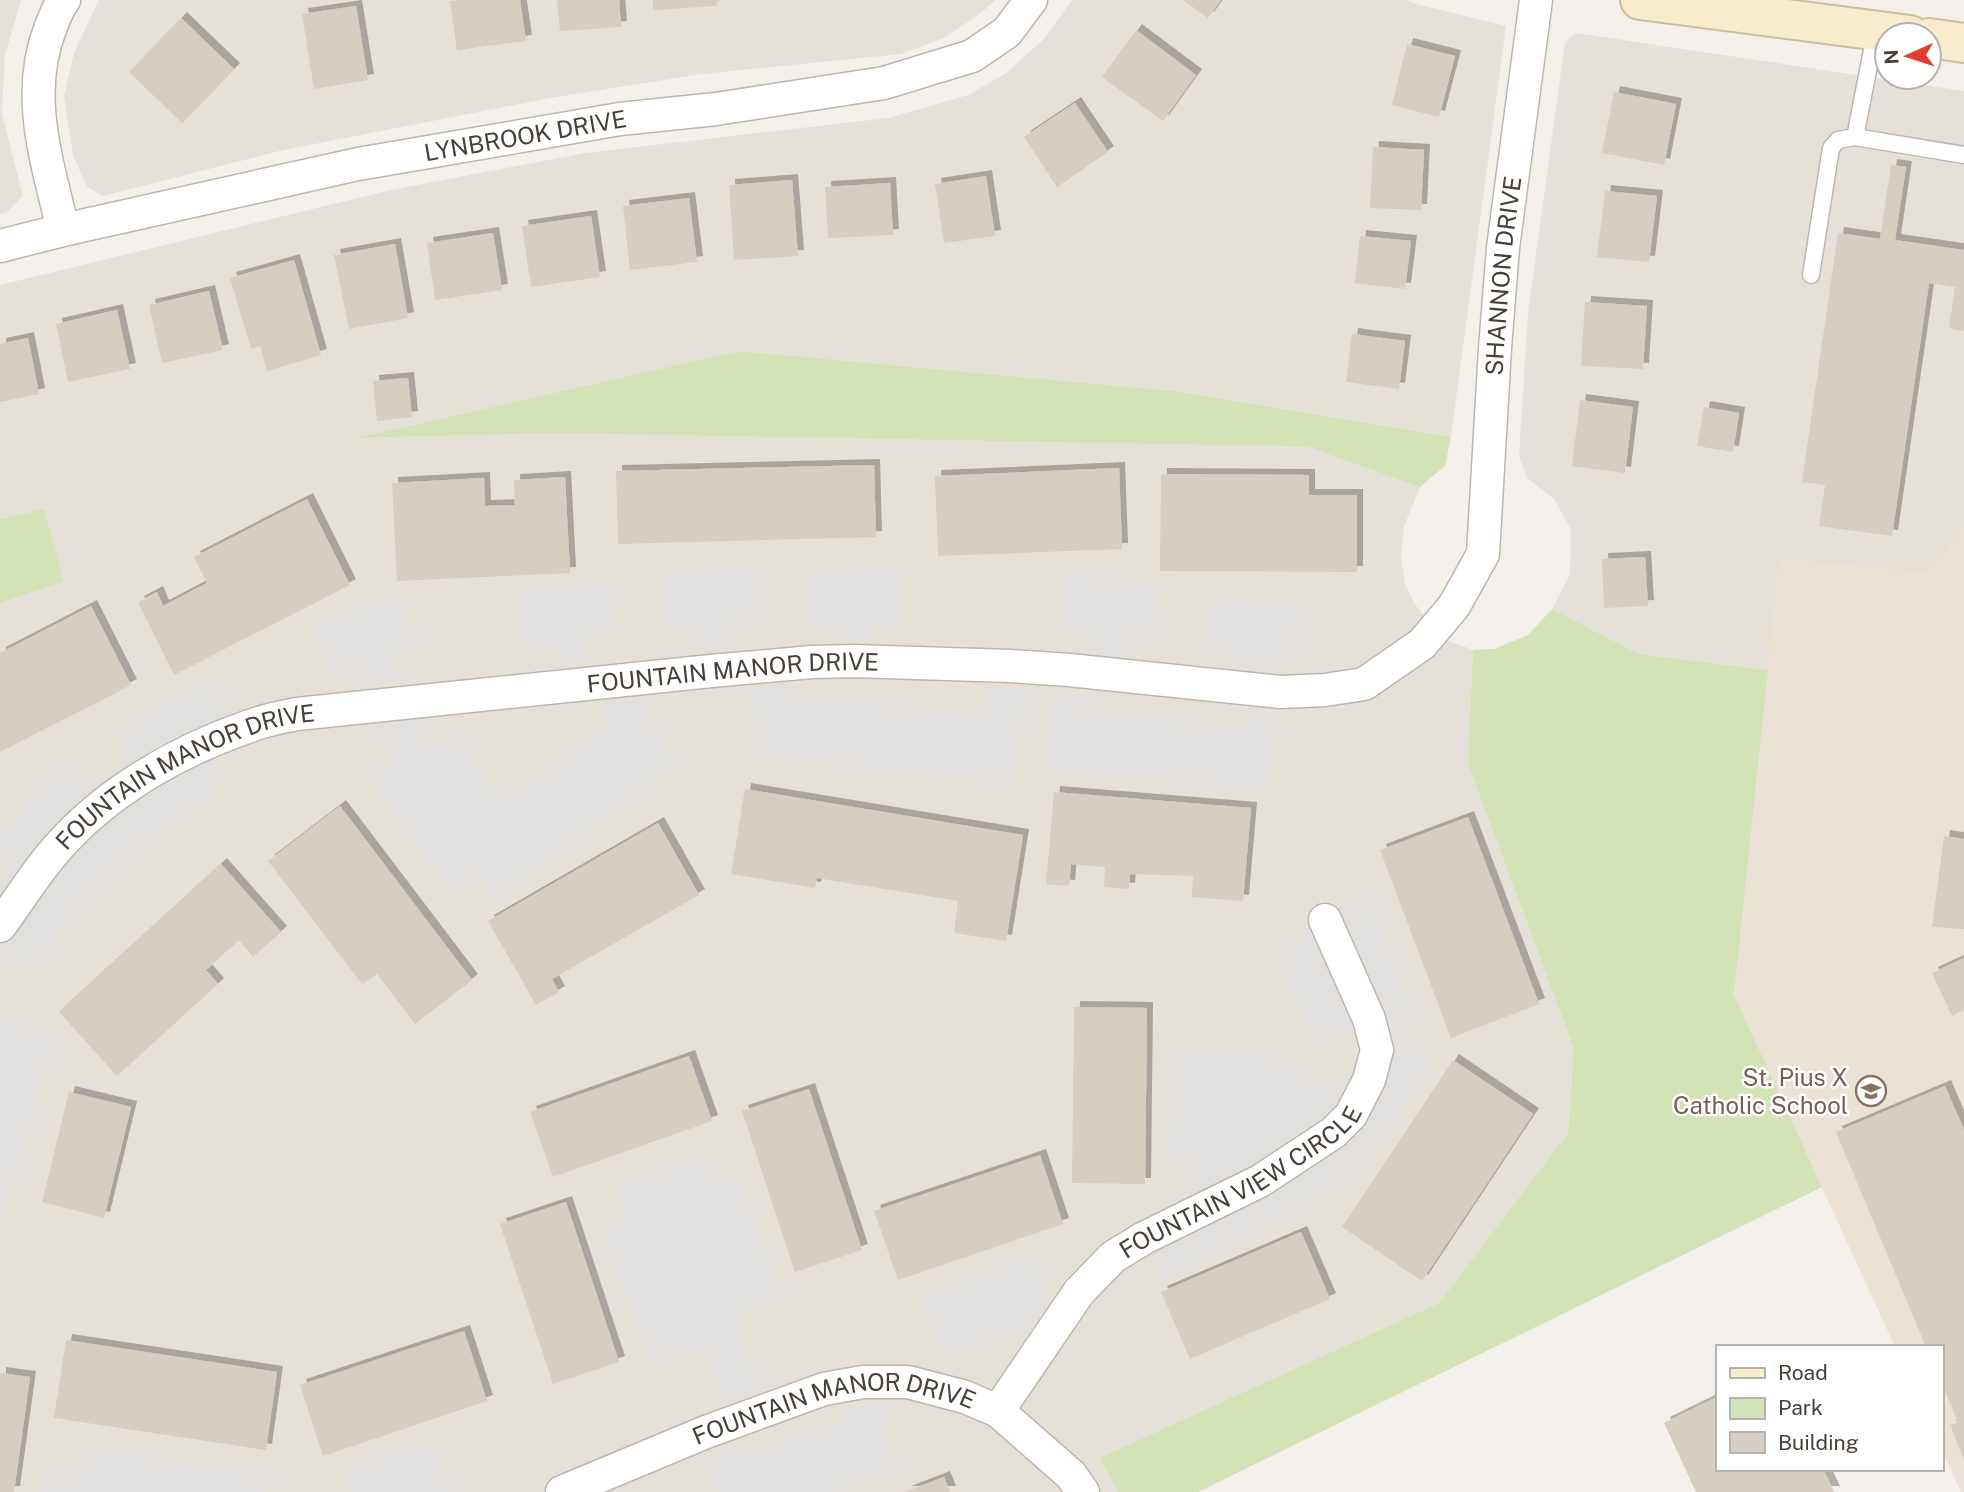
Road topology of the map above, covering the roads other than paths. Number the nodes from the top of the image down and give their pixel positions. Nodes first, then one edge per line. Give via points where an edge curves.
1 (64, 0) edge
2 (1031, 0) edge
3 (1536, 0) edge
4 (1664, 2) edge
5 (1873, 30) edge
6 (1943, 40) edge
7 (1964, 43) edge
8 (1873, 88) edge
9 (1855, 137) junction
10 (1964, 155) edge
11 (63, 230) junction
12 (0, 247) edge
13 (1811, 275) dead end
14 (1483, 554) joint
15 (1325, 920) dead end
16 (0, 926) edge
17 (998, 1411) junction
18 (562, 1492) edge
19 (1083, 1492) edge

1 - 11 street via 45,44 38,78 38,116
2 - 11 street, LYNBROOK DRIVE via 1007,32 972,56 884,83 620,119 358,164
3 - 14 street, SHANNON DRIVE via 1503,248
4 - 5 street
6 - 7 street
8 - 9 lane
9 - 10 lane
9 - 13 lane via 1838,140 1831,148
11 - 12 street, LYNBROOK DRIVE
14 - 16 street, FOUNTAIN MANOR DRIVE via 1454,606 1422,644 1364,684 1325,690 1281,692 1069,670 854,661 297,713 199,746 97,809 54,852
15 - 17 street, FOUNTAIN VIEW CIRCLE via 1369,1019 1377,1050 1369,1080 1351,1115 1333,1133 1260,1181 1113,1258 1079,1292
17 - 18 street, FOUNTAIN MANOR DRIVE via 908,1382 863,1382 824,1390 726,1424
17 - 19 street, FOUNTAIN MANOR DRIVE via 1071,1475

